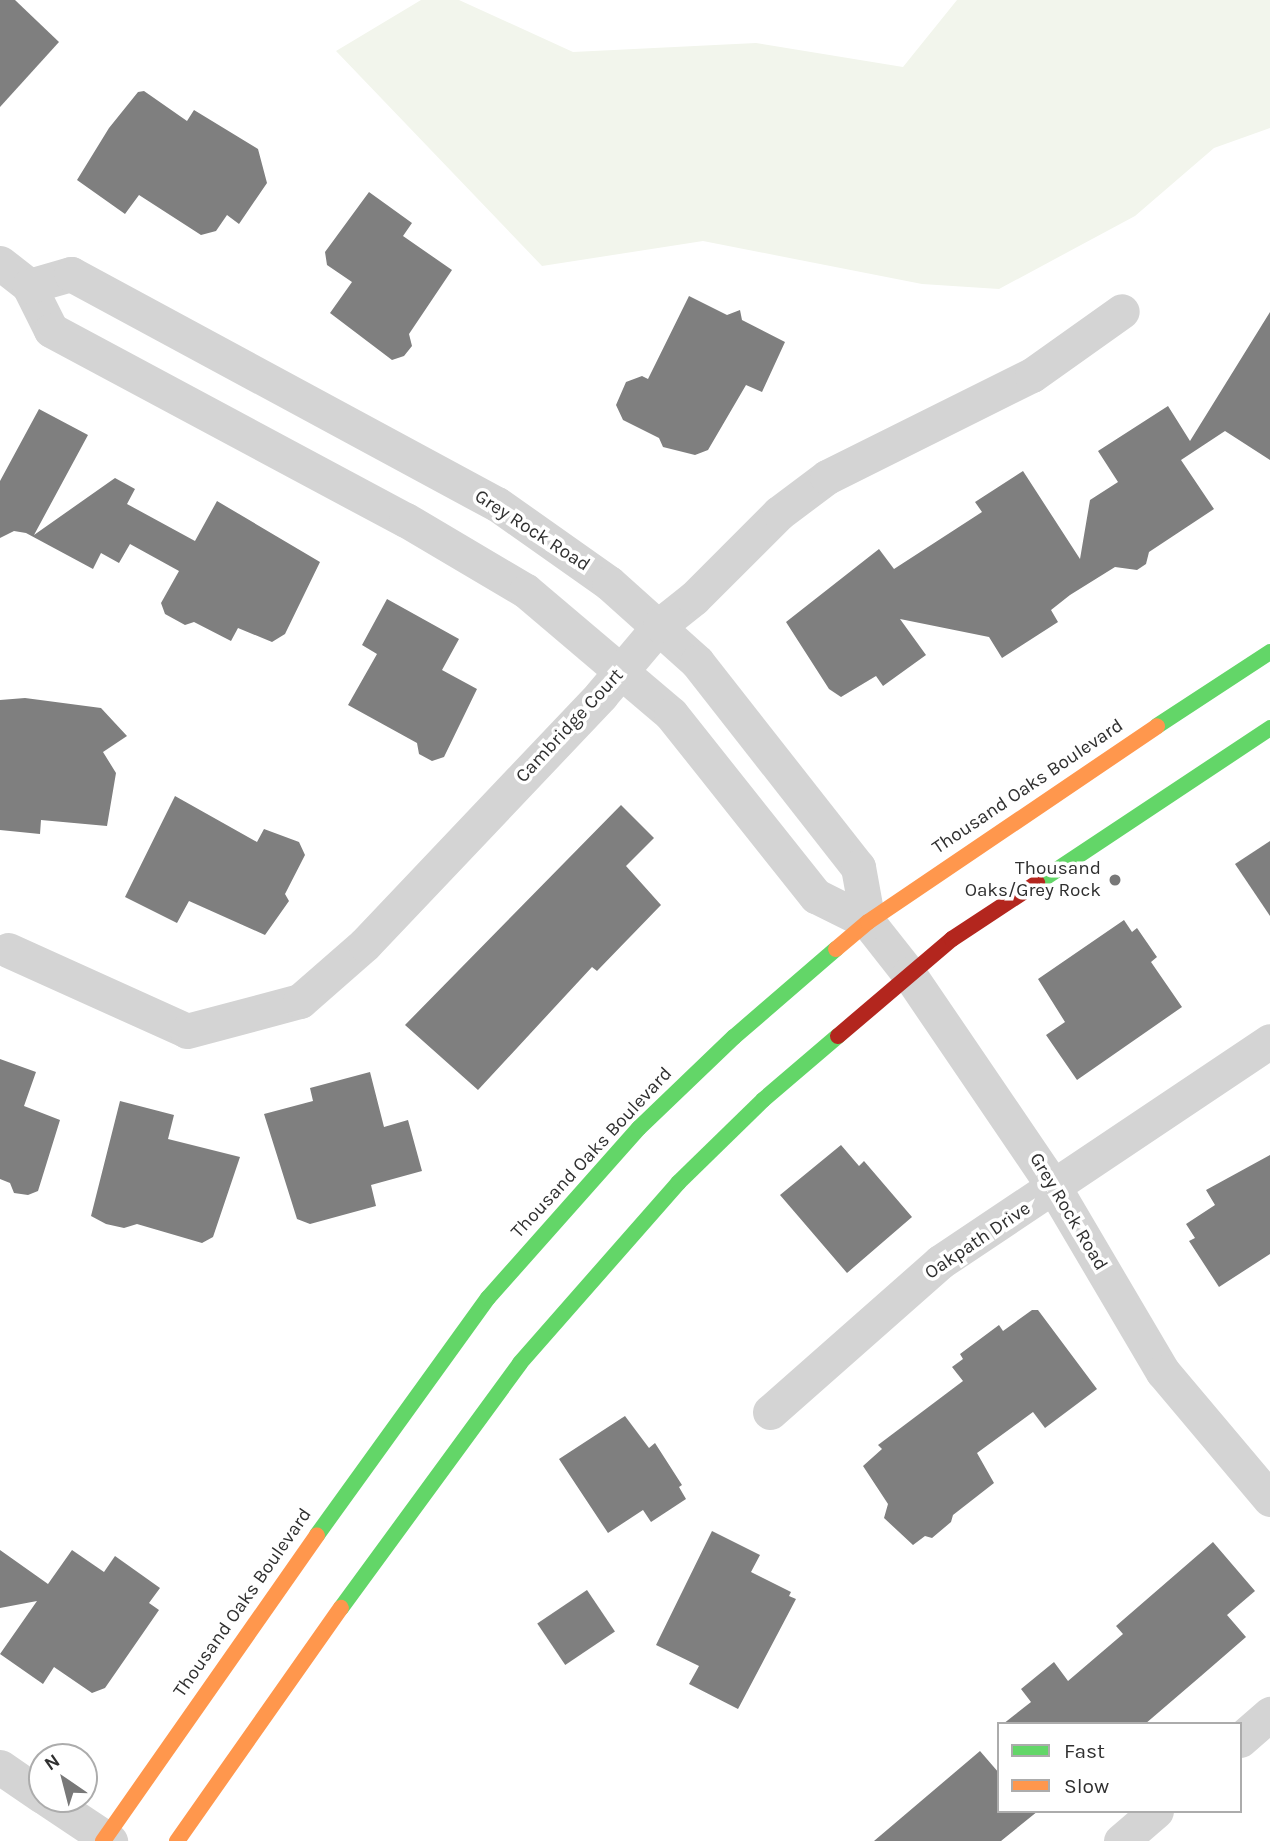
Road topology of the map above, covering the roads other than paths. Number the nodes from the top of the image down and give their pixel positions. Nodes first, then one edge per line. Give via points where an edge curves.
1 (0, 263) edge
2 (29, 286) junction
3 (1122, 311) dead end
4 (660, 625) junction
5 (1270, 652) edge
6 (622, 670) junction
7 (1270, 728) edge
8 (868, 922) junction
9 (8, 950) dead end
10 (909, 974) junction
11 (1270, 1041) edge
12 (1055, 1189) junction
13 (770, 1412) dead end
14 (1270, 1499) edge
15 (1270, 1714) edge
16 (1242, 1738) edge
17 (0, 1767) edge
18 (28, 1786) edge
19 (67, 1813) edge
20 (1154, 1813) edge
21 (106, 1840) edge
22 (177, 1841) edge
23 (1121, 1841) edge

1 - 2 street, Grey Rock Road
2 - 4 street, Grey Rock Road via 71,274 198,342 497,504
2 - 6 street, Grey Rock Road via 51,330 406,520 526,591
3 - 4 street, Cambridge Court via 1032,375 827,477 779,513 694,598
4 - 6 street, Cambridge Court
4 - 8 street, Grey Rock Road via 697,663 858,867
5 - 8 main road, Thousand Oaks Boulevard via 1062,787
6 - 8 street, Grey Rock Road via 671,714 816,896
6 - 9 street, Cambridge Court via 365,944 300,1001 187,1031
7 - 10 main road via 1068,859
8 - 10 street, Grey Rock Road
8 - 21 main road, Thousand Oaks Boulevard via 734,1037 639,1128 488,1298 394,1424
10 - 12 street, Grey Rock Road
10 - 22 main road via 763,1100 688,1174 537,1342 449,1455
11 - 12 street, Oakpath Drive
12 - 13 street, Oakpath Drive via 940,1262
12 - 14 street, Grey Rock Road via 1163,1372
15 - 16 street
17 - 18 street
19 - 21 street
20 - 23 street

